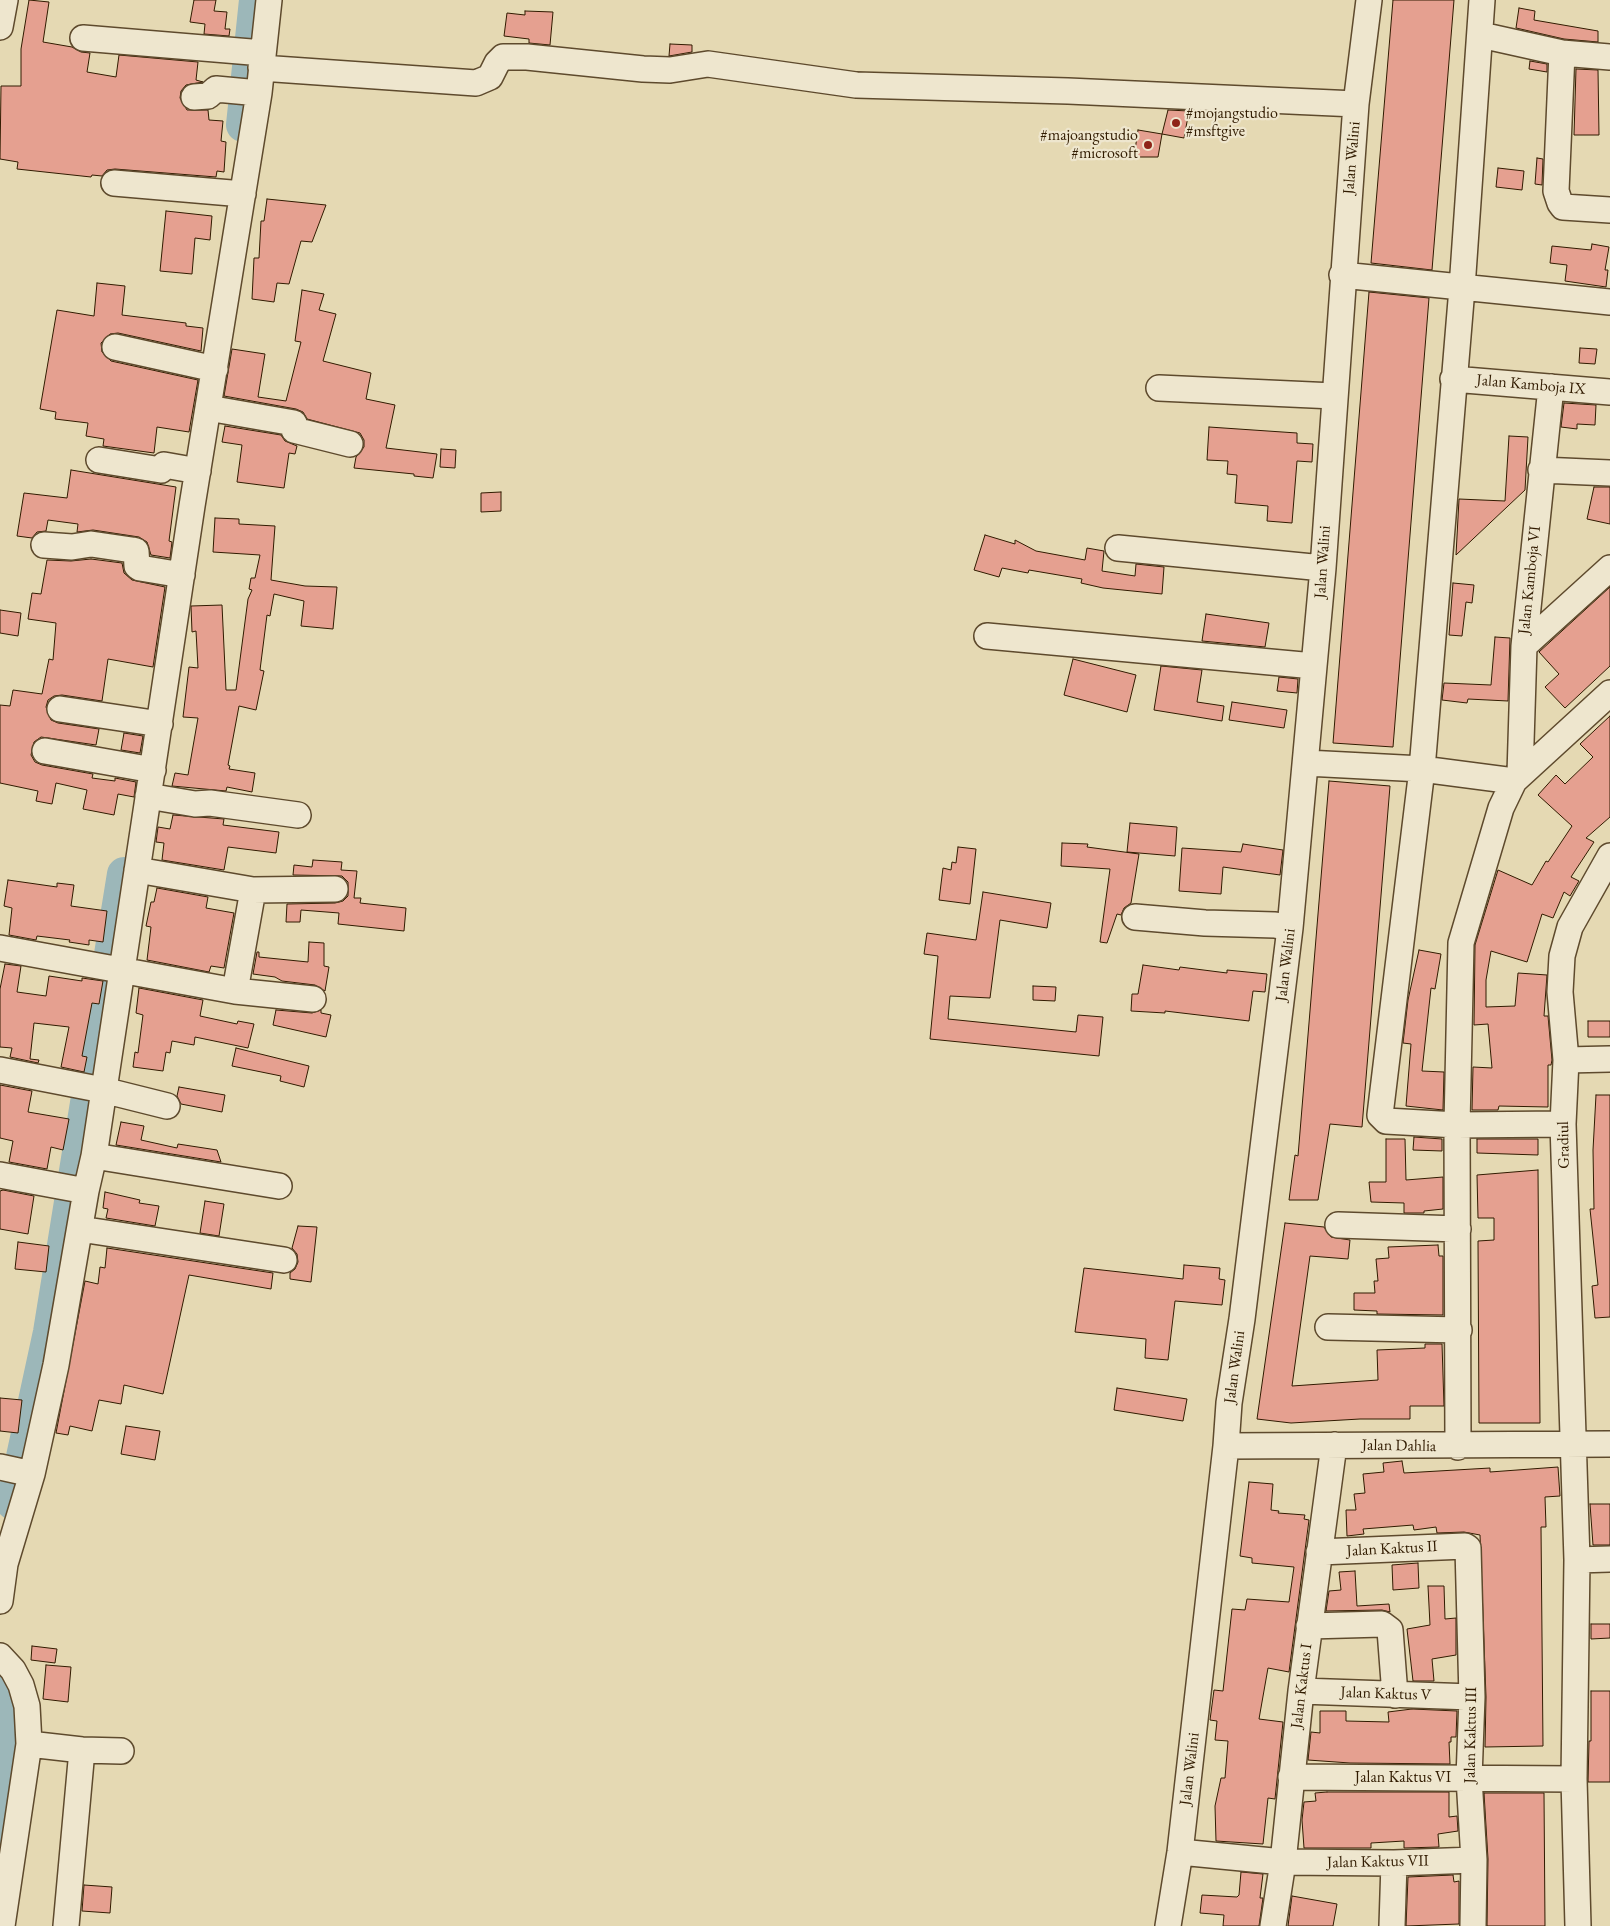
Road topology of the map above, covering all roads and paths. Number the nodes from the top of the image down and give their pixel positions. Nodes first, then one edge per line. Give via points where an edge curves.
1 (5, 0) edge
2 (269, 0) edge
3 (1369, 0) edge
4 (1482, 0) edge
5 (0, 27) edge
6 (1481, 36) junction
7 (83, 38) dead end
8 (1562, 53) junction
9 (256, 56) junction
10 (1610, 57) edge
11 (249, 92) junction
12 (194, 96) dead end
13 (1356, 104) junction
14 (114, 183) dead end
15 (236, 193) junction
16 (1610, 210) edge
17 (1342, 275) junction
18 (1462, 288) junction
19 (1610, 302) edge
20 (115, 347) dead end
21 (208, 368) junction
22 (1453, 379) junction
23 (1551, 387) junction
24 (1159, 388) dead end
25 (1610, 392) edge
26 (1334, 396) junction
27 (208, 408) junction
28 (350, 444) dead end
29 (99, 460) dead end
30 (192, 470) junction
31 (1541, 470) junction
32 (1610, 473) edge
33 (44, 545) dead end
34 (1118, 548) dead end
35 (1323, 568) junction
36 (1610, 568) edge
37 (175, 574) junction
38 (987, 636) dead end
39 (1524, 646) junction
40 (1314, 666) junction
41 (1610, 693) edge
42 (60, 709) dead end
43 (152, 722) junction
44 (45, 751) dead end
45 (1306, 763) junction
46 (145, 768) junction
47 (1422, 769) junction
48 (1517, 778) junction
49 (148, 796) junction
50 (298, 815) dead end
51 (1610, 856) edge
52 (138, 870) junction
53 (335, 889) dead end
54 (253, 890) junction
55 (1135, 917) dead end
56 (1290, 928) junction
57 (0, 948) edge
58 (115, 970) junction
59 (235, 991) junction
60 (313, 999) dead end
61 (1610, 1059) edge
62 (1566, 1060) junction
63 (0, 1070) edge
64 (93, 1088) junction
65 (167, 1106) dead end
66 (1563, 1124) junction
67 (1457, 1125) junction
68 (94, 1156) junction
69 (0, 1175) edge
70 (279, 1186) dead end
71 (78, 1190) junction
72 (1338, 1225) dead end
73 (80, 1229) junction
74 (1458, 1229) junction
75 (284, 1260) dead end
76 (1328, 1327) dead end
77 (1459, 1330) junction
78 (1610, 1444) edge
79 (1572, 1445) junction
80 (1226, 1446) junction
81 (1334, 1446) junction
82 (1458, 1447) junction
83 (18, 1470) edge
84 (1465, 1546) joint
85 (1319, 1552) junction
86 (1610, 1559) edge
87 (1577, 1560) junction
88 (0, 1601) edge
89 (1310, 1626) junction
90 (0, 1656) edge
91 (1301, 1691) junction
92 (1395, 1695) junction
93 (1472, 1698) junction
94 (29, 1744) junction
95 (82, 1750) junction
96 (121, 1751) dead end
97 (1291, 1777) junction
98 (1469, 1778) junction
99 (1574, 1779) junction
100 (1180, 1852) junction
101 (1474, 1860) junction
102 (1283, 1862) junction
103 (1394, 1863) junction
104 (2, 1926) edge
105 (66, 1926) edge
106 (1168, 1926) edge
107 (1274, 1926) edge
108 (1392, 1926) edge
109 (1474, 1926) edge
110 (1578, 1926) edge

1 - 5 street
2 - 9 street
3 - 13 street, Jalan Walini
4 - 6 street
6 - 8 street
6 - 18 street
7 - 9 street
8 - 10 street
8 - 16 street via 1556,191 1563,206
9 - 11 street
9 - 13 street via 476,83 490,77 503,57 527,57 643,69 670,70 708,64 856,85
11 - 12 street via 216,89 208,96
11 - 15 street
13 - 17 street, Jalan Walini
14 - 15 street
15 - 21 street
17 - 18 street
17 - 26 street, Jalan Walini
18 - 19 street
18 - 22 street
20 - 21 street
21 - 27 street
22 - 23 street, Jalan Kamboja IX
22 - 47 street
23 - 25 street, Jalan Kamboja IX
23 - 31 street, Jalan Kamboja VI
24 - 26 street
26 - 35 street, Jalan Walini
27 - 28 street via 294,423 294,430
27 - 30 street
29 - 30 street via 161,470 164,465
30 - 37 street
31 - 32 street
31 - 39 street, Jalan Kamboja VI
33 - 37 street via 72,547 91,544 132,550 136,551 140,568
34 - 35 street
35 - 40 street, Jalan Walini
36 - 39 street
37 - 43 street
38 - 40 street
39 - 48 street, Jalan Kamboja VI
40 - 45 street, Jalan Walini
41 - 48 street
42 - 43 street
43 - 46 street
44 - 46 street
45 - 47 street
45 - 56 street, Jalan Walini
46 - 49 street
47 - 48 street
47 - 67 street via 1380,1115 1386,1121
48 - 67 street via 1502,808 1461,943
49 - 50 street
49 - 52 street
51 - 62 street, Gradiul via 1570,927 1562,956 1560,992
52 - 54 street
52 - 58 street
53 - 54 street
54 - 59 street
55 - 56 street
56 - 80 street, Jalan Walini
57 - 58 street
58 - 59 street
58 - 64 street
59 - 60 street
61 - 62 street
62 - 66 street, Gradiul
63 - 64 street
64 - 65 street
64 - 68 street
66 - 67 street
66 - 79 street, Gradiul
67 - 74 street
68 - 70 street
68 - 71 street
69 - 71 street
71 - 73 street
72 - 74 street
73 - 75 street
73 - 83 street via 56,1365
74 - 77 street
76 - 77 street
77 - 82 street
78 - 79 street, Jalan Dahlia
79 - 82 street, Jalan Dahlia
79 - 87 street, Gradiul
80 - 81 street, Jalan Dahlia
80 - 100 street, Jalan Walini
81 - 82 street, Jalan Dahlia
81 - 85 street, Jalan Kaktus I
83 - 88 street
84 - 85 street, Jalan Kaktus II
84 - 93 street, Jalan Kaktus III via 1469,1551
85 - 89 street, Jalan Kaktus I
86 - 87 street
87 - 99 street, Gradiul
89 - 91 street, Jalan Kaktus I
89 - 92 street via 1382,1624 1390,1630
90 - 94 street via 21,1685 27,1706
91 - 92 street, Jalan Kaktus V
91 - 97 street, Jalan Kaktus I
92 - 93 street, Jalan Kaktus V
93 - 98 street, Jalan Kaktus III
94 - 95 street
94 - 104 street
95 - 96 street
95 - 105 street
97 - 98 street, Jalan Kaktus VI
97 - 102 street, Jalan Kaktus I
98 - 99 street, Jalan Kaktus VI
98 - 101 street, Jalan Kaktus III
99 - 110 street, Gradiul
100 - 102 street, Jalan Kaktus VII
100 - 106 street, Jalan Walini
101 - 103 street, Jalan Kaktus VII
101 - 109 street, Jalan Kaktus III
102 - 103 street, Jalan Kaktus VII
102 - 107 street, Jalan Kaktus I
103 - 108 street

